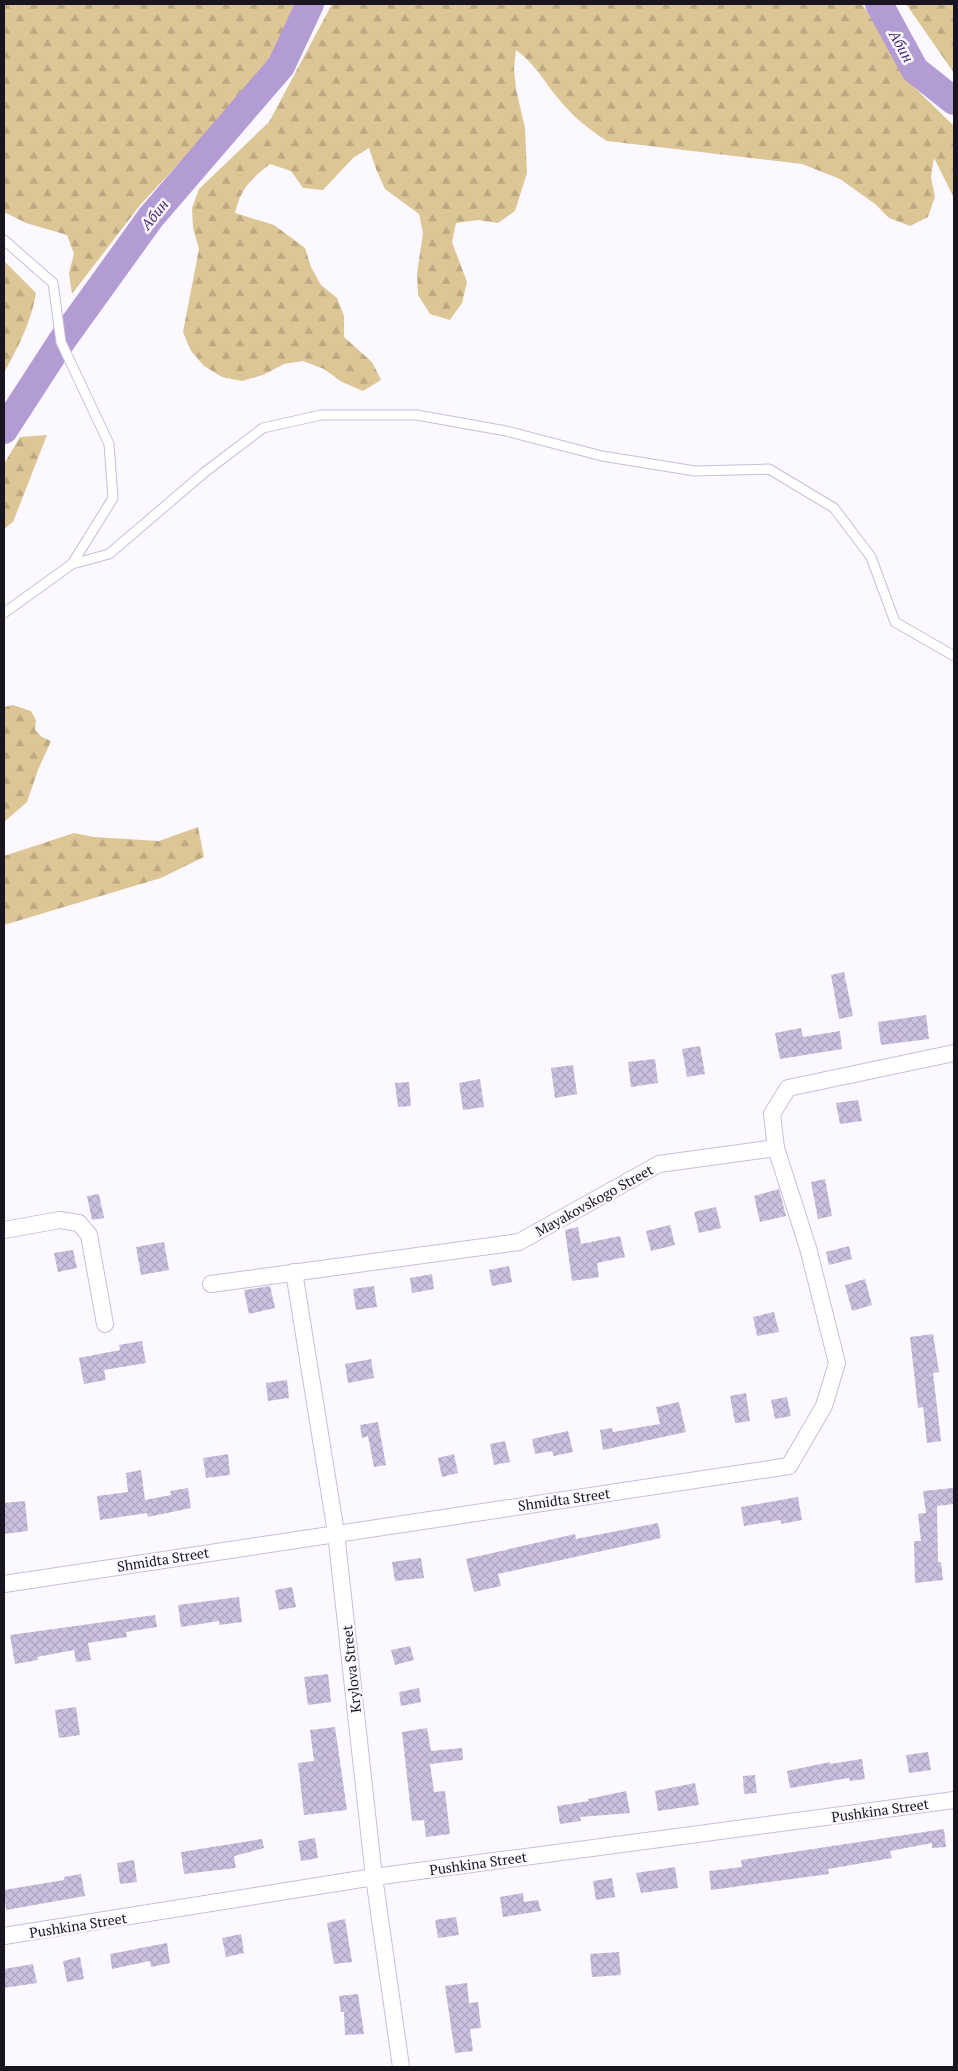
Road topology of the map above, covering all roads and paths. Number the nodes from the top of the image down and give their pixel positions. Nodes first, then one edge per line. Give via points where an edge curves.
1 (4, 240) edge
2 (72, 564) junction
3 (4, 613) edge
4 (954, 656) edge
5 (954, 1053) edge
6 (776, 1148) junction
7 (4, 1230) edge
8 (294, 1272) junction
9 (211, 1284) dead end
10 (105, 1324) dead end
11 (336, 1533) junction
12 (4, 1584) edge
13 (954, 1800) edge
14 (374, 1877) junction
15 (4, 1936) edge
16 (401, 2067) edge

1 - 2 lane via 52,283 62,342 110,444 112,498
2 - 3 lane
2 - 4 lane via 109,554 205,472 263,428 321,415 417,415 506,431 602,456 695,471 770,469 834,508 871,557 895,622
5 - 6 street via 788,1088 772,1114
6 - 8 street, Mayakovskogo Street via 659,1164 520,1242
6 - 11 street, Shmidta Street via 808,1248 837,1363 824,1406 789,1466
7 - 10 street via 60,1220 79,1223 89,1235
8 - 9 street, Mayakovskogo Street
8 - 11 street, Krylova Street
11 - 12 street, Shmidta Street
11 - 14 street, Krylova Street
13 - 14 street, Pushkina Street
14 - 15 street, Pushkina Street
14 - 16 street, Krylova Street

